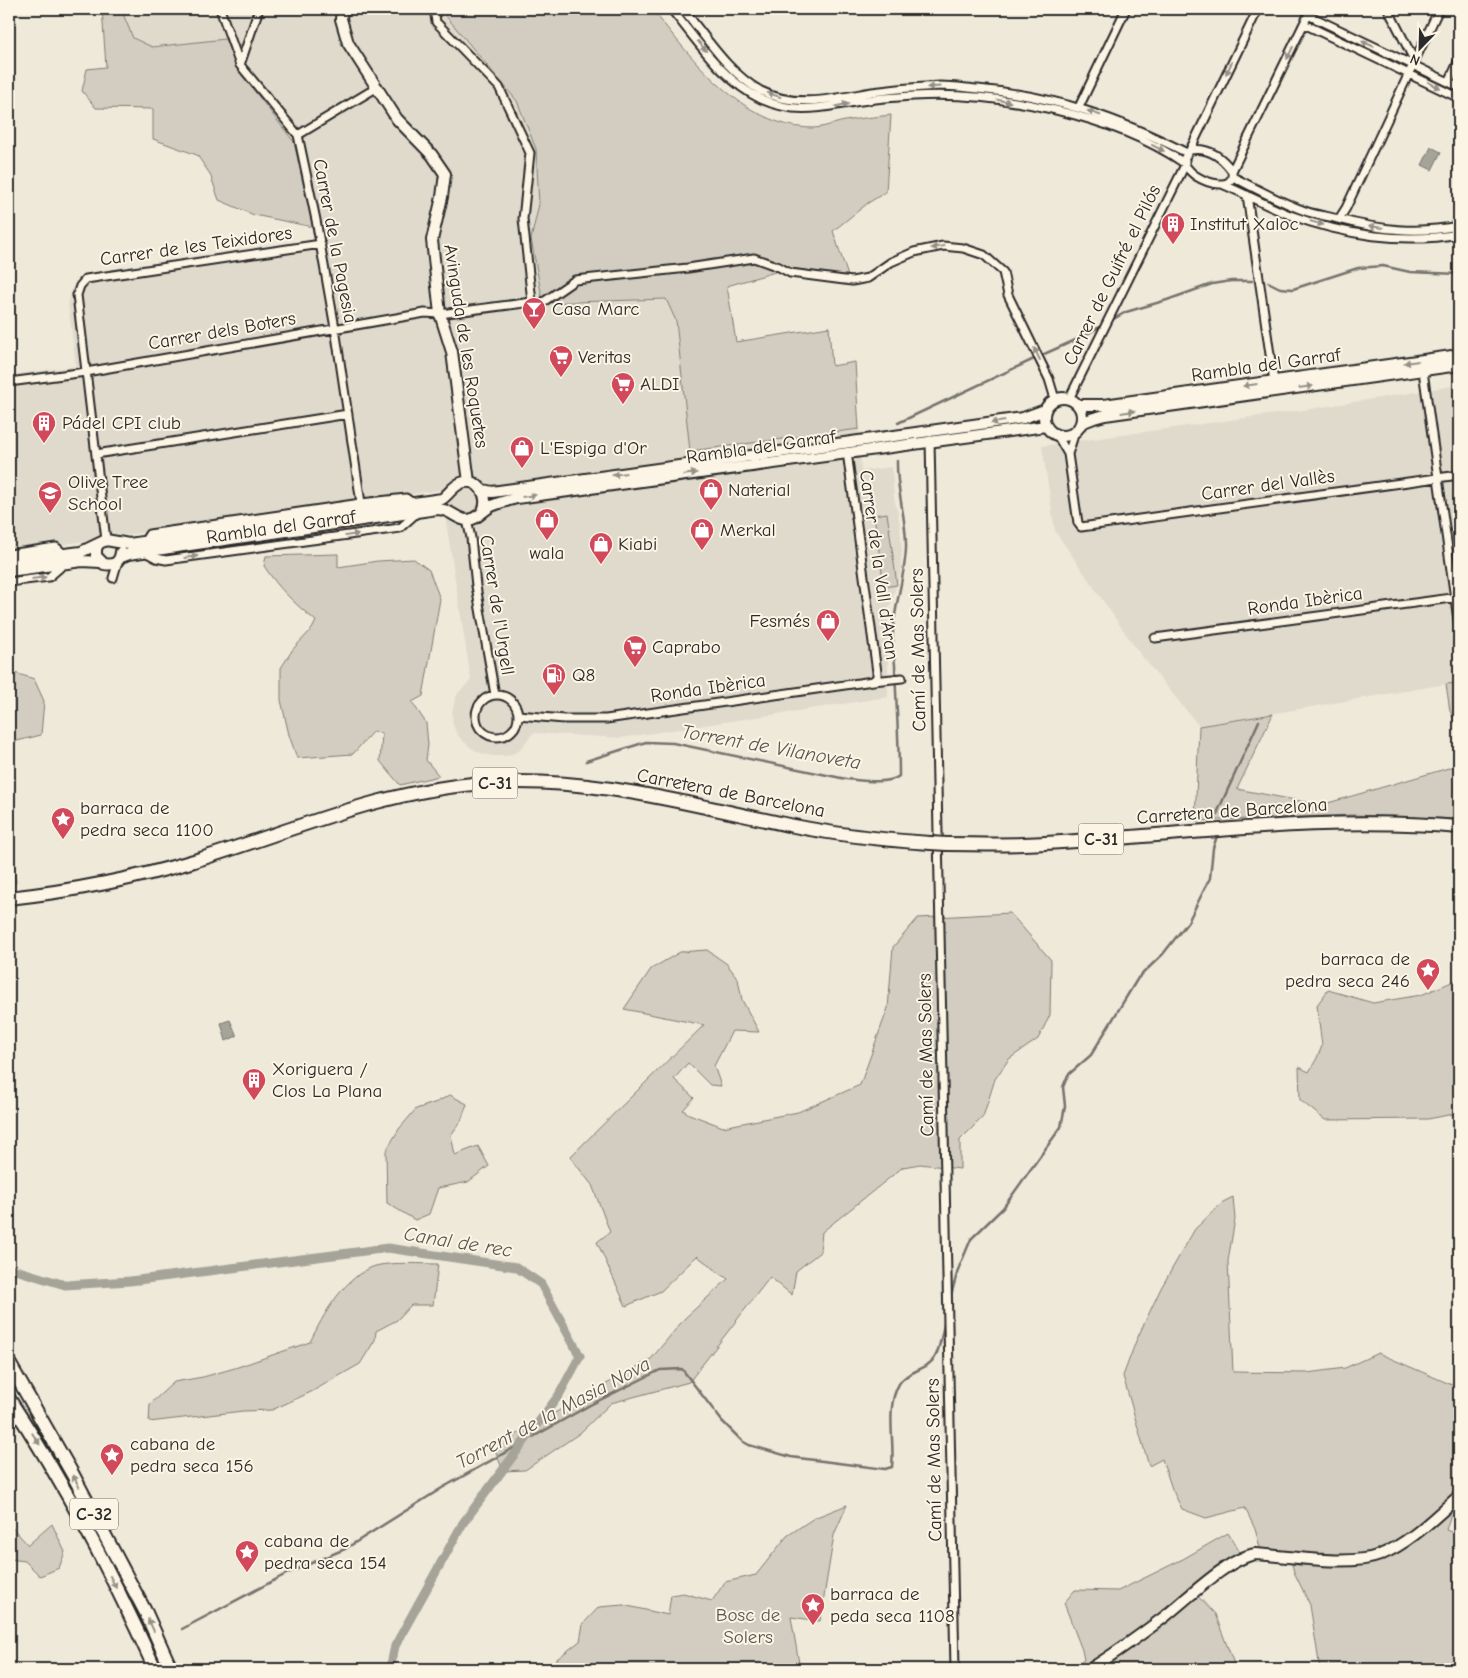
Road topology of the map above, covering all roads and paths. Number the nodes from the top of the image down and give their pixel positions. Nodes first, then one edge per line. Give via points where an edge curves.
1 (220, 9) edge
2 (259, 9) edge
3 (342, 9) edge
4 (434, 9) edge
5 (671, 9) edge
6 (683, 9) edge
7 (1126, 9) edge
8 (1258, 9) edge
9 (1388, 9) edge
10 (1439, 9) edge
11 (1310, 12) edge
12 (1304, 24) junction
13 (1459, 60) edge
14 (1413, 62) junction
15 (240, 65) junction
16 (1408, 73) junction
17 (1449, 82) junction
18 (1459, 87) edge
19 (376, 88) junction
20 (1459, 98) edge
21 (1079, 107) junction
22 (298, 135) junction
23 (1188, 152) junction
24 (1184, 164) junction
25 (1232, 174) junction
26 (1224, 185) junction
27 (1247, 195) junction
28 (1339, 219) junction
29 (1458, 224) edge
30 (1459, 234) edge
31 (321, 244) junction
32 (532, 302) junction
33 (440, 314) junction
34 (335, 328) junction
35 (1459, 355) edge
36 (1459, 365) edge
37 (1423, 371) junction
38 (86, 372) junction
39 (9, 382) edge
40 (1274, 382) junction
41 (1055, 399) junction
42 (1069, 399) junction
43 (1078, 405) junction
44 (1045, 410) junction
45 (348, 414) junction
46 (1046, 426) junction
47 (1078, 428) junction
48 (1057, 435) junction
49 (898, 440) junction
50 (930, 440) junction
51 (847, 452) junction
52 (96, 454) junction
53 (1068, 454) junction
54 (1459, 475) edge
55 (1438, 478) junction
56 (469, 482) junction
57 (483, 490) junction
58 (450, 494) junction
59 (361, 503) junction
60 (415, 508) junction
61 (483, 510) junction
62 (454, 514) junction
63 (467, 520) junction
64 (107, 542) junction
65 (144, 547) junction
66 (9, 554) edge
67 (64, 558) junction
68 (119, 559) junction
69 (9, 561) edge
70 (102, 563) junction
71 (9, 571) edge
72 (9, 582) edge
73 (1457, 597) edge
74 (1459, 628) edge
75 (1155, 638) dead end
76 (902, 678) dead end
77 (873, 681) junction
78 (495, 695) junction
79 (518, 715) junction
80 (1459, 827) edge
81 (9, 898) edge
82 (9, 1363) edge
83 (9, 1399) edge
84 (1459, 1496) edge
85 (155, 1669) edge
86 (171, 1669) edge
87 (955, 1669) edge
88 (1090, 1669) edge

1 - 15 street, Carrer de la Pagesia
2 - 15 street
3 - 19 street, Avinguda de les Roquetes via 340,19 348,42
4 - 32 street via 436,22 499,87 530,152 523,219
5 -> 24 street via 720,68 744,89 782,106 804,110 916,96 984,97 1053,110 1100,124 1140,139
21 -> 6 street via 1003,92 942,86 806,101 781,98 745,80
7 - 21 street
8 -> 23 street, Carrer de Guifré el Pilós
9 - 14 street
10 - 14 street
11 - 12 street
14 -> 11 street
12 - 16 street
12 -> 25 street
13 - 17 street
14 - 16 street
14 - 17 street
15 - 22 street, Carrer de la Pagesia
16 -> 20 street
16 - 28 street
17 - 18 street
19 - 22 street
19 - 33 street, Avinguda de les Roquetes via 445,174 432,240
23 -> 21 street
22 - 31 street, Carrer de la Pagesia
23 - 24 street, Carrer de Guifré el Pilós
23 - 25 street via 1198,149 1209,152 1226,163
24 - 26 street via 1197,177
24 - 42 street, Carrer de Guifré el Pilós
25 - 26 street via 1231,181
25 - 28 street via 1271,197 1307,212
26 - 27 street
27 -> 30 street via 1291,215 1355,233 1413,238
27 - 40 street
29 -> 28 street via 1404,231
31 - 34 street, Carrer de la Pagesia
31 - 38 street, Carrer de les Teixidores via 86,279 78,295
32 - 33 street, Carrer dels Boters
41 -> 32 street, Carrer dels Boters via 1049,379 1008,296 1003,272 984,255 963,248 943,246 914,252 891,262 868,278 852,281 790,273 754,258 574,280 539,305
33 - 34 street, Carrer dels Boters via 425,313
33 - 56 street, Avinguda de les Roquetes via 452,352
34 - 38 street, Carrer dels Boters
34 - 45 street, Carrer de la Pagesia
35 -> 40 street, Rambla del Garraf
36 - 37 street, Rambla del Garraf
47 -> 37 street, Rambla del Garraf via 1105,415
37 - 55 street
38 - 39 street, Carrer dels Boters
38 - 52 street
40 -> 43 street, Rambla del Garraf via 1104,405
41 - 42 street
41 - 44 street, Rambla del Garraf
42 - 43 street
43 - 47 street via 1082,414
44 - 46 street
44 -> 49 street, Rambla del Garraf via 1023,418
45 - 52 street
45 - 59 street, Carrer de la Pagesia
46 - 48 street
46 - 50 street, Rambla del Garraf
47 - 48 street, Rambla del Garraf via 1066,436
47 - 53 street
48 - 53 street
49 - 50 street, Rambla del Garraf
49 - 51 street, Rambla del Garraf
49 -> 57 street, Rambla del Garraf via 499,491
50 - 87 street, Camí de Mas Solers
61 -> 51 street, Rambla del Garraf via 517,498
51 - 77 street, Carrer de la Vall d'Aran via 877,672
52 - 64 street
53 - 55 street, Carrer del Vallès via 1081,527
54 - 55 street, Carrer del Vallès
55 - 73 street
56 - 57 street
56 - 58 street, Rambla del Garraf via 458,485
57 - 61 street via 486,502
58 - 60 street, Rambla del Garraf
58 - 62 street via 449,504
59 - 60 street, Rambla del Garraf via 406,498
59 - 65 street, Rambla del Garraf via 149,534
60 - 62 street, Rambla del Garraf via 445,509
60 - 65 street, Rambla del Garraf
65 -> 60 street, Rambla del Garraf via 156,558 166,560 400,528
61 - 63 street, Rambla del Garraf
62 - 63 street, Rambla del Garraf
63 - 78 street, Carrer de l'Urgell
64 - 65 street, Rambla del Garraf
64 - 67 street, Rambla del Garraf
64 - 68 street via 120,547
64 - 70 street via 96,552
65 - 68 street, Rambla del Garraf
66 - 67 street, Rambla del Garraf via 56,547
67 - 69 street, Rambla del Garraf
67 - 70 street, Rambla del Garraf
67 - 71 street, Rambla del Garraf
72 -> 67 street, Rambla del Garraf via 49,577
68 - 70 street via 113,564
73 - 74 street
73 - 75 street, Ronda Ibèrica
76 - 77 street, Ronda Ibèrica
77 - 79 street, Ronda Ibèrica via 606,719 564,720
78 - 79 street via 502,695 513,702
78 - 79 street via 488,696 478,706 476,720 483,732 496,738 510,734
80 - 81 highway, Carretera de Barcelona / C-31, bridge via 1346,822 1022,844 947,844 892,841 818,830 592,786 541,782 486,783 444,787 363,804 156,872 69,890
86 -> 82 highway, C-32 via 146,1613 73,1475
83 -> 85 highway, C-32 via 62,1483
84 - 88 street via 1413,1536 1380,1555 1337,1560 1254,1554 1242,1558 1130,1644

